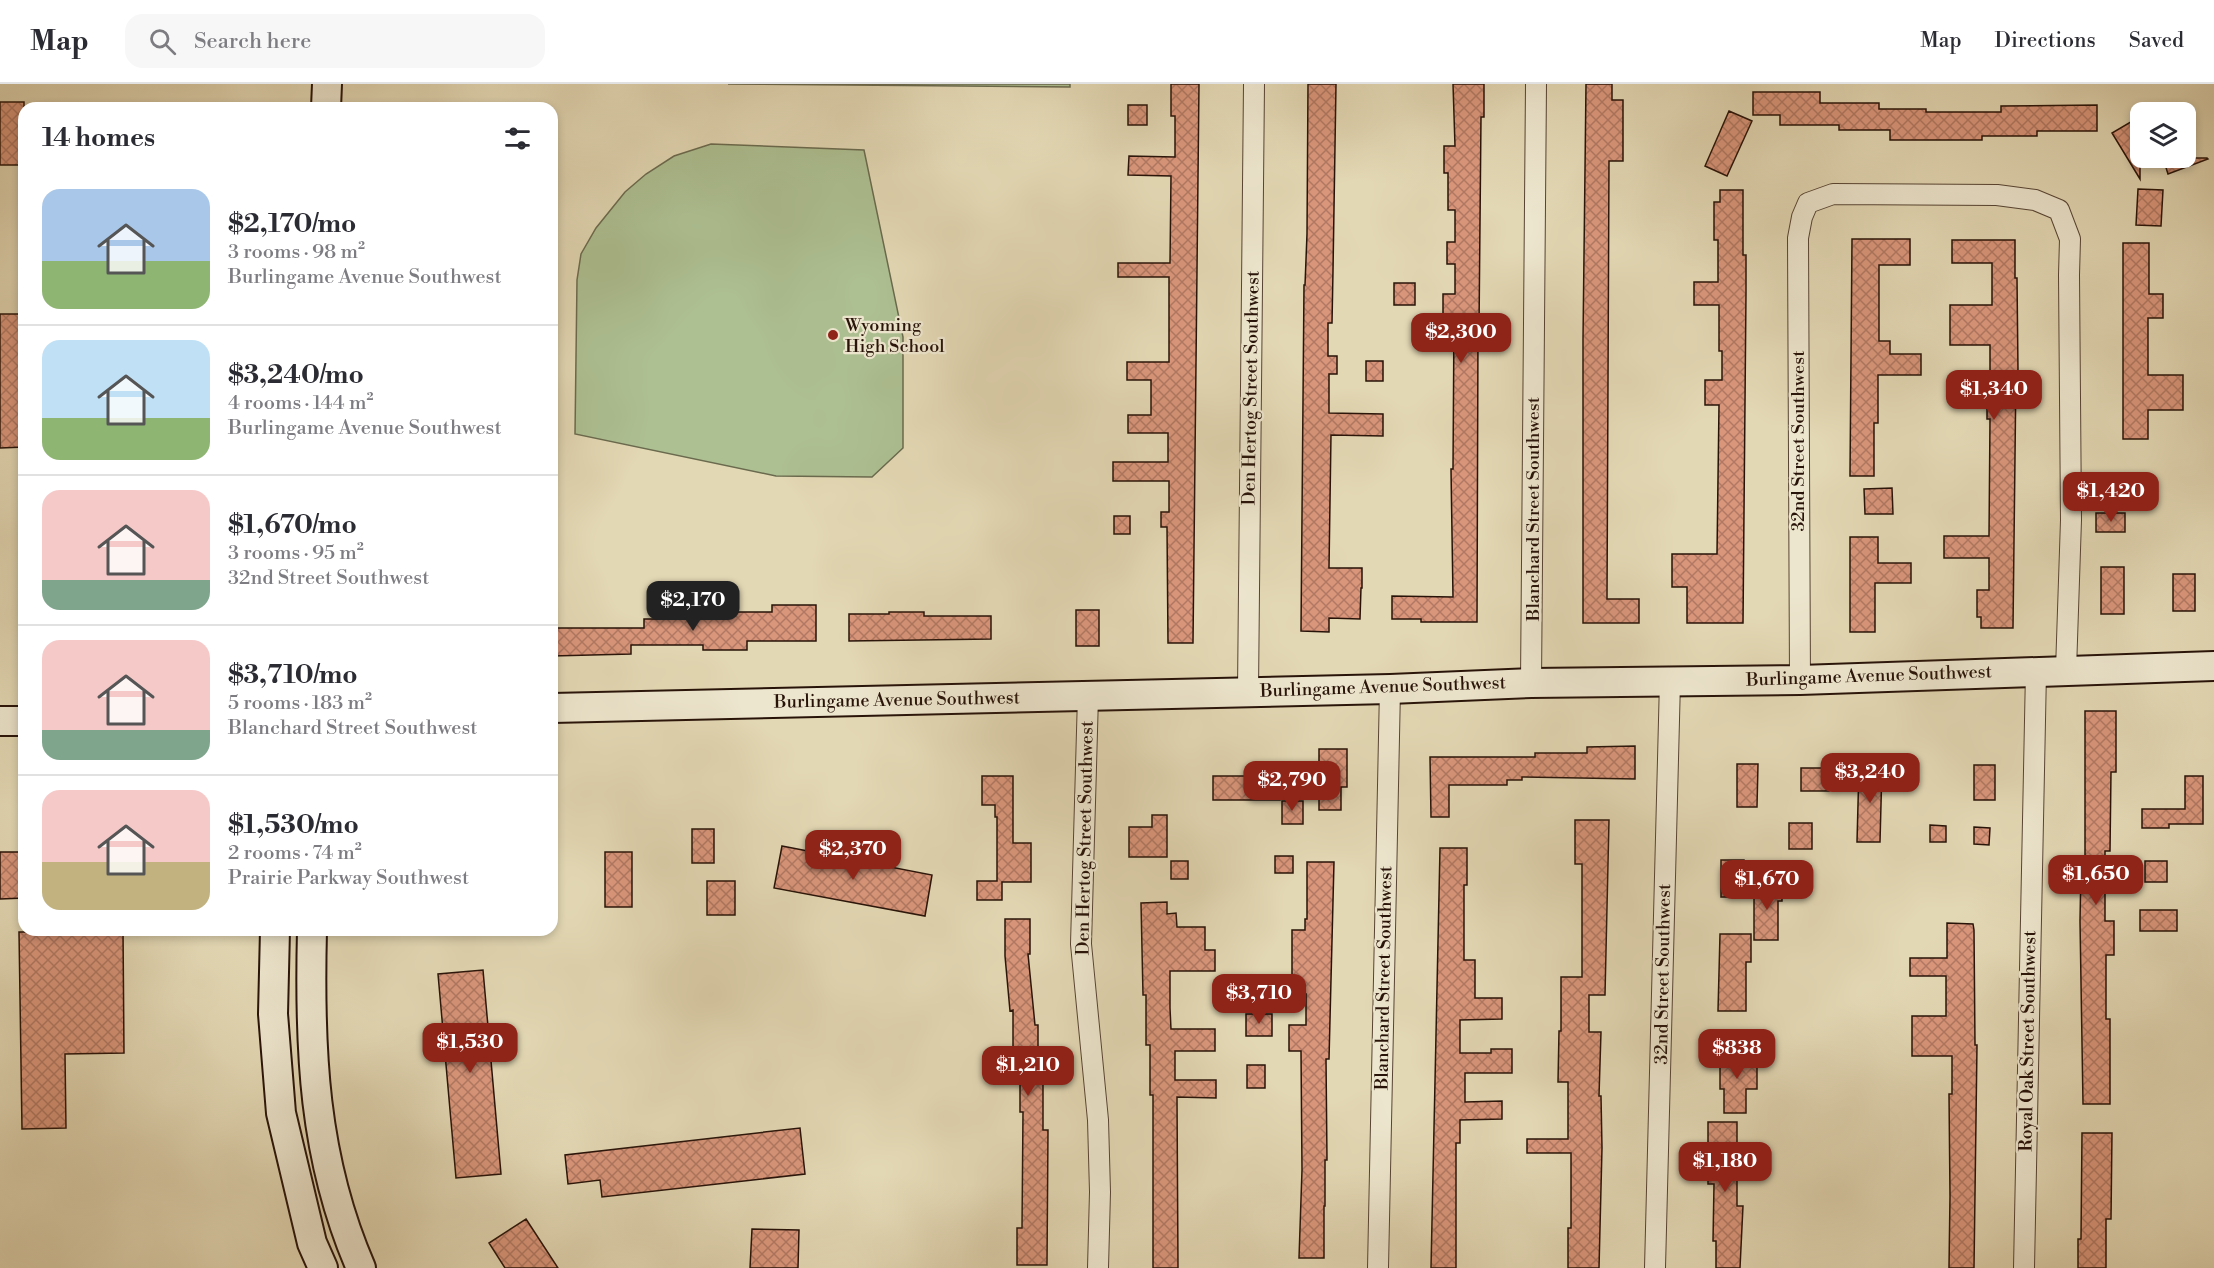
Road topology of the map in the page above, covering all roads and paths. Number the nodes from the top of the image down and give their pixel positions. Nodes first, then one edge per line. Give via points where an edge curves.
1 (327, 84) edge
2 (1254, 84) edge
3 (1536, 84) edge
4 (326, 102) edge
5 (2214, 666) edge
6 (2066, 670) junction
7 (2036, 671) junction
8 (1800, 680) junction
9 (1670, 681) junction
10 (1531, 683) junction
11 (1390, 689) junction
12 (1248, 691) junction
13 (1088, 696) junction
14 (558, 708) edge
15 (0, 721) edge
16 (18, 721) edge
17 (275, 936) edge
18 (312, 936) edge
19 (322, 1268) edge
20 (361, 1268) edge
21 (1098, 1268) edge
22 (1378, 1268) edge
23 (1655, 1268) edge
24 (2024, 1268) edge

1 - 4 street
2 - 12 street, Den Hertog Street Southwest
3 - 10 street, Blanchard Street Southwest
5 - 6 street, Burlingame Avenue Southwest
6 - 7 street, Burlingame Avenue Southwest
6 - 8 street, 32nd Street Southwest via 2071,520 2070,239 2059,210 2035,200 1997,195 1833,194 1808,203 1798,238
7 - 8 street, Burlingame Avenue Southwest
7 - 24 street, Royal Oak Street Southwest
8 - 9 street, Burlingame Avenue Southwest
9 - 10 street, Burlingame Avenue Southwest
9 - 23 street, 32nd Street Southwest
10 - 11 street, Burlingame Avenue Southwest
11 - 12 street, Burlingame Avenue Southwest
11 - 22 street, Blanchard Street Southwest
12 - 13 street, Burlingame Avenue Southwest
13 - 14 street, Burlingame Avenue Southwest
13 - 21 street, Den Hertog Street Southwest via 1081,944 1098,1120
15 - 16 street
17 - 19 street via 273,1014 281,1113 312,1243
18 - 20 street via 311,1041 315,1092 328,1169

